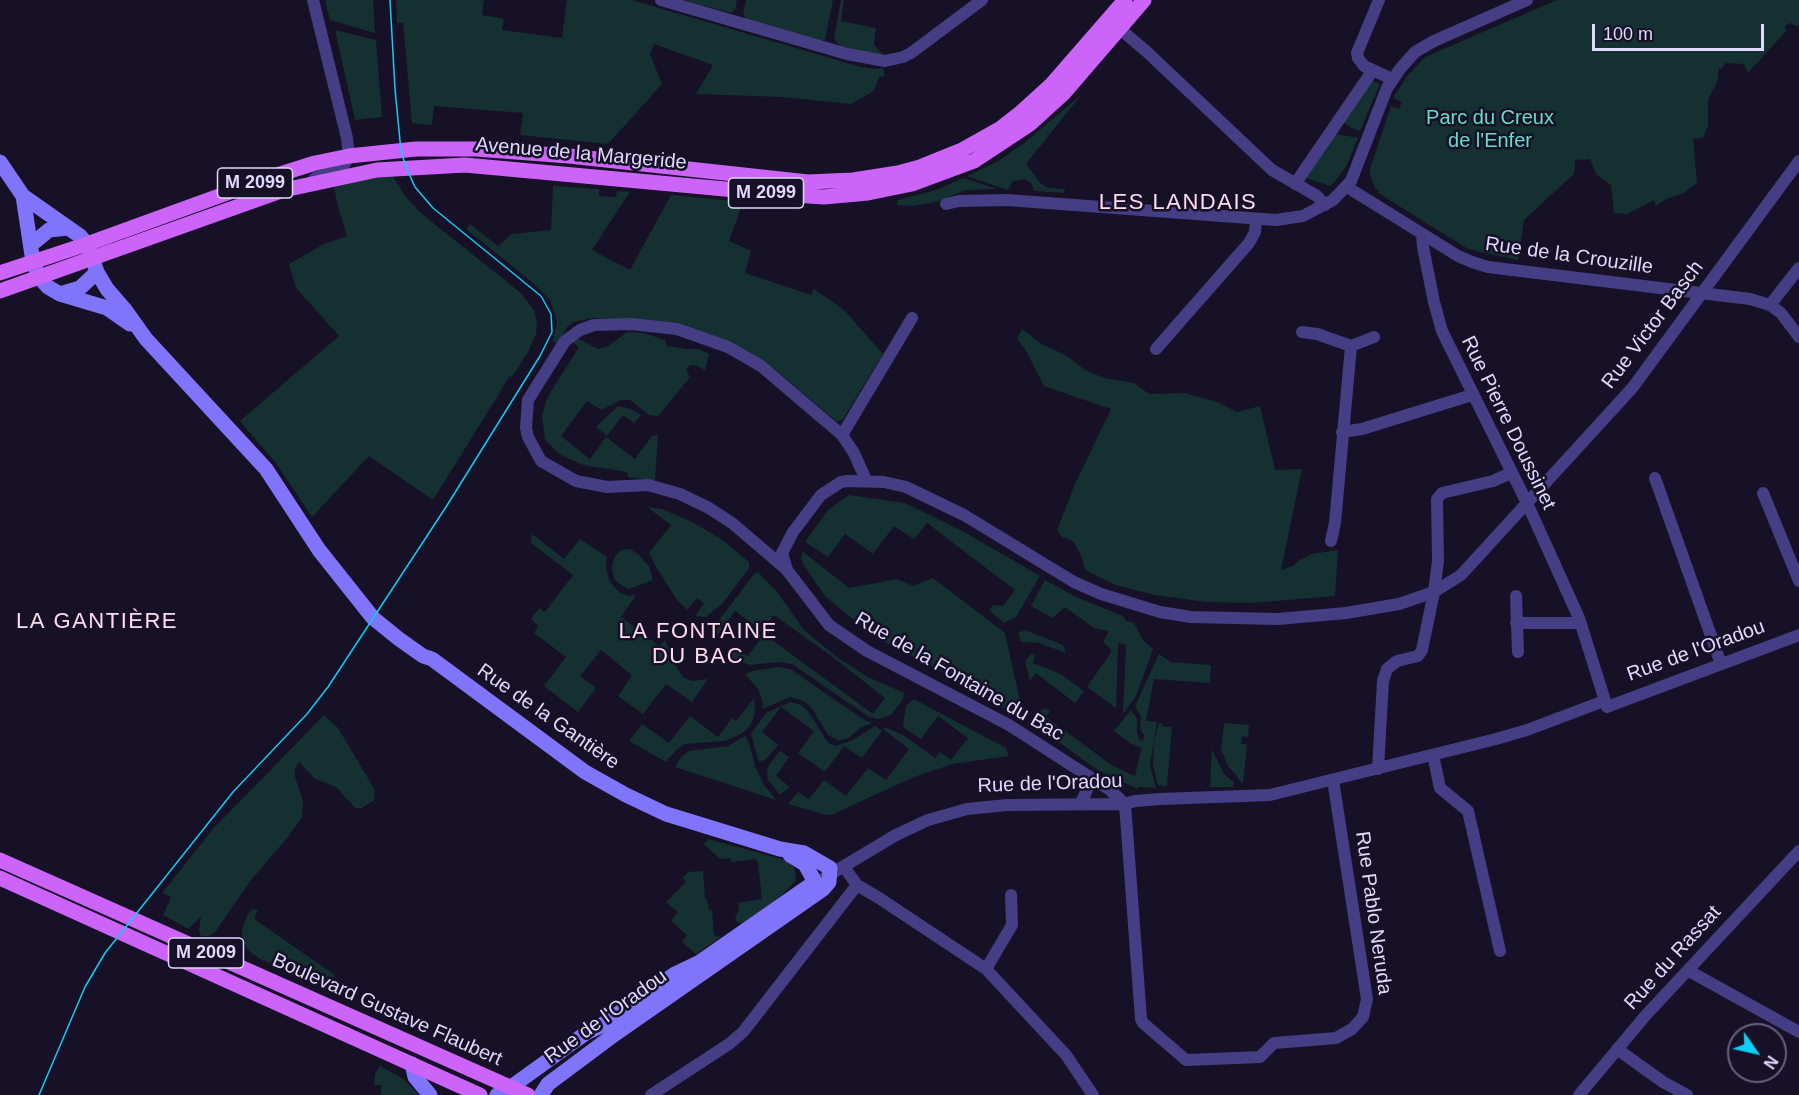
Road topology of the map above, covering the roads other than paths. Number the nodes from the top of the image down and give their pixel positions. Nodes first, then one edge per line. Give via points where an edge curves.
1 (313, 0) edge
2 (661, 0) edge
3 (982, 0) edge
4 (1125, 0) edge
5 (1144, 0) edge
6 (1379, 0) edge
7 (1527, 0) edge
8 (1114, 24) junction
9 (1373, 70) junction
10 (1392, 79) junction
11 (349, 156) junction
12 (0, 162) edge
13 (1798, 164) edge
14 (1295, 184) junction
15 (1347, 187) junction
16 (284, 190) junction
17 (23, 196) junction
18 (946, 204) dead end
19 (1325, 205) junction
20 (1256, 219) junction
21 (68, 228) junction
22 (1422, 234) junction
23 (32, 244) junction
24 (90, 251) junction
25 (33, 261) junction
26 (1796, 264) edge
27 (98, 272) junction
28 (0, 273) edge
29 (39, 277) junction
30 (0, 291) edge
31 (60, 294) junction
32 (1702, 294) junction
33 (1770, 305) junction
34 (912, 318) dead end
35 (137, 329) junction
36 (1302, 332) dead end
37 (1374, 337) dead end
38 (1799, 337) edge
39 (1351, 346) junction
40 (1156, 349) dead end
41 (1472, 394) junction
42 (1342, 432) junction
43 (842, 435) junction
44 (1511, 473) junction
45 (1654, 478) dead end
46 (866, 480) junction
47 (1763, 493) dead end
48 (1527, 503) junction
49 (1331, 541) dead end
50 (787, 570) junction
51 (1799, 581) edge
52 (1434, 592) junction
53 (1516, 596) dead end
54 (1516, 623) junction
55 (1580, 623) junction
56 (1799, 635) edge
57 (1518, 652) dead end
58 (1721, 664) junction
59 (1606, 704) junction
60 (1433, 755) junction
61 (1378, 769) junction
62 (1088, 776) junction
63 (1333, 780) junction
64 (1081, 803) junction
65 (1125, 804) junction
66 (780, 849) junction
67 (1799, 851) edge
68 (0, 860) edge
69 (837, 871) junction
70 (0, 879) edge
71 (815, 882) junction
72 (857, 885) junction
73 (1011, 895) dead end
74 (1500, 951) dead end
75 (986, 969) junction
76 (1689, 971) junction
77 (1799, 1032) edge
78 (1617, 1049) junction
79 (412, 1064) junction
80 (511, 1088) junction
81 (430, 1095) edge
82 (480, 1095) edge
83 (497, 1095) edge
84 (528, 1095) edge
85 (541, 1095) edge
86 (651, 1095) edge
87 (1093, 1095) edge
88 (1579, 1095) edge
89 (1687, 1095) edge

1 - 11 street
2 - 3 street via 846,54 885,61 911,53
4 - 8 main road, M 2099
5 - 8 main road, M 2099
6 - 9 street via 1357,53 1360,63
7 - 10 street via 1427,44
8 - 11 main road, Avenue de la Margeride / M 2099 via 1028,107 982,140 941,159 876,177 831,182 786,180 476,149
8 - 14 street via 1267,166
8 - 16 main road, Avenue de la Margeride / M 2099 via 1063,94 1012,138 954,170 890,189 846,196 801,196 465,165 358,173
9 - 10 street
9 - 14 street
10 - 15 street
11 - 16 street via 344,165
11 - 24 main road, Avenue de la Margeride / M 2099 via 274,176
12 - 17 main road
13 - 32 street, Rue Victor Basch
14 - 19 street via 1320,197
15 - 19 street
15 - 22 street, Rue de la Crouzille
16 - 24 main road, Avenue de la Margeride / M 2099
17 - 21 main road
17 - 23 main road
18 - 20 street via 1007,200
19 - 20 street via 1292,219
20 - 40 street via 1249,243
21 - 23 main road via 49,230
21 - 24 main road via 80,236
22 - 32 street, Rue de la Crouzille via 1458,256 1488,267
22 - 41 street, Rue Pierre Doussinet via 1442,331
23 - 25 main road
24 - 25 main road, Avenue de la Margeride / M 2099
24 - 27 main road, Rue de la Gantière
24 - 29 main road, Avenue de la Margeride / M 2099
25 - 28 main road, Avenue de la Margeride / M 2099
25 - 29 main road
26 - 33 street
27 - 31 main road via 80,288
27 - 35 main road, Rue de la Gantière
29 - 30 main road, Avenue de la Margeride / M 2099
29 - 31 main road
31 - 35 main road, Rue de la Gantière via 107,308
32 - 33 street, Rue de la Crouzille
32 - 48 street, Rue Victor Basch via 1633,387
33 - 38 street
34 - 43 street
35 - 66 main road, Rue de la Gantière via 266,469 319,550 378,621 585,772 666,814
36 - 39 street
37 - 39 street
39 - 42 street
41 - 42 street
41 - 44 street, Rue Pierre Doussinet
42 - 49 street
43 - 46 street, Rue de la Fontaine du Bac
43 - 50 street, Rue de la Fontaine du Bac via 761,366 728,347 677,329 621,324 580,330 565,341 528,400 526,428 541,461 576,481 648,486 680,494 732,524
44 - 48 street, Rue Pierre Doussinet
44 - 52 street via 1442,493 1437,499
45 - 58 street
46 - 50 street via 841,482 821,495 782,553
46 - 52 street via 906,487 936,500 1074,582 1160,612 1191,617 1278,618 1346,613 1399,604
47 - 51 street
48 - 52 street via 1461,575
48 - 55 street, Rue Pierre Doussinet
50 - 62 street, Rue de la Fontaine du Bac via 829,625 1000,721
52 - 61 street via 1422,650 1418,656 1388,669 1383,681
53 - 54 street
54 - 55 street
54 - 57 street
55 - 59 street, Rue Pierre Doussinet
56 - 58 street, Rue de l'Oradou
58 - 59 street, Rue de l'Oradou
59 - 60 street, Rue de l'Oradou
60 - 61 street, Rue de l'Oradou
60 - 74 street via 1440,788 1468,810
61 - 63 street, Rue de l'Oradou
62 - 64 street via 1089,785
62 - 65 street, Rue de la Fontaine du Bac
63 - 65 street, Rue de l'Oradou via 1255,797 1160,799
63 - 65 street, Rue Pablo Neruda via 1367,999 1363,1017 1336,1038 1274,1043 1260,1057 1186,1060 1141,1019
64 - 65 street, Rue de l'Oradou
64 - 69 street, Rue de l'Oradou via 1008,805 955,812 896,835
66 - 69 main road, Rue de la Gantière via 804,853
66 - 71 main road, Rue de la Gantière via 805,864
67 - 76 street, Rue du Rassat
68 - 80 main road, Boulevard Gustave Flaubert / M 2009
69 - 71 street
69 - 72 street
69 - 85 main road, Rue de l'Oradou via 824,889 615,1034 548,1084
70 - 79 main road, Boulevard Gustave Flaubert / M 2009
71 - 80 main road, Rue de l'Oradou via 700,962 675,974 586,1033
72 - 75 street
72 - 86 street via 743,1032
73 - 75 street via 1012,925
75 - 87 street via 1066,1055
76 - 77 street
76 - 78 street, Rue du Rassat
78 - 88 street, Rue du Rassat
78 - 89 street
79 - 81 main road via 415,1077
79 - 82 main road, Boulevard Gustave Flaubert / M 2009
80 - 83 main road, Rue de l'Oradou
80 - 84 main road, Boulevard Gustave Flaubert / M 2009

